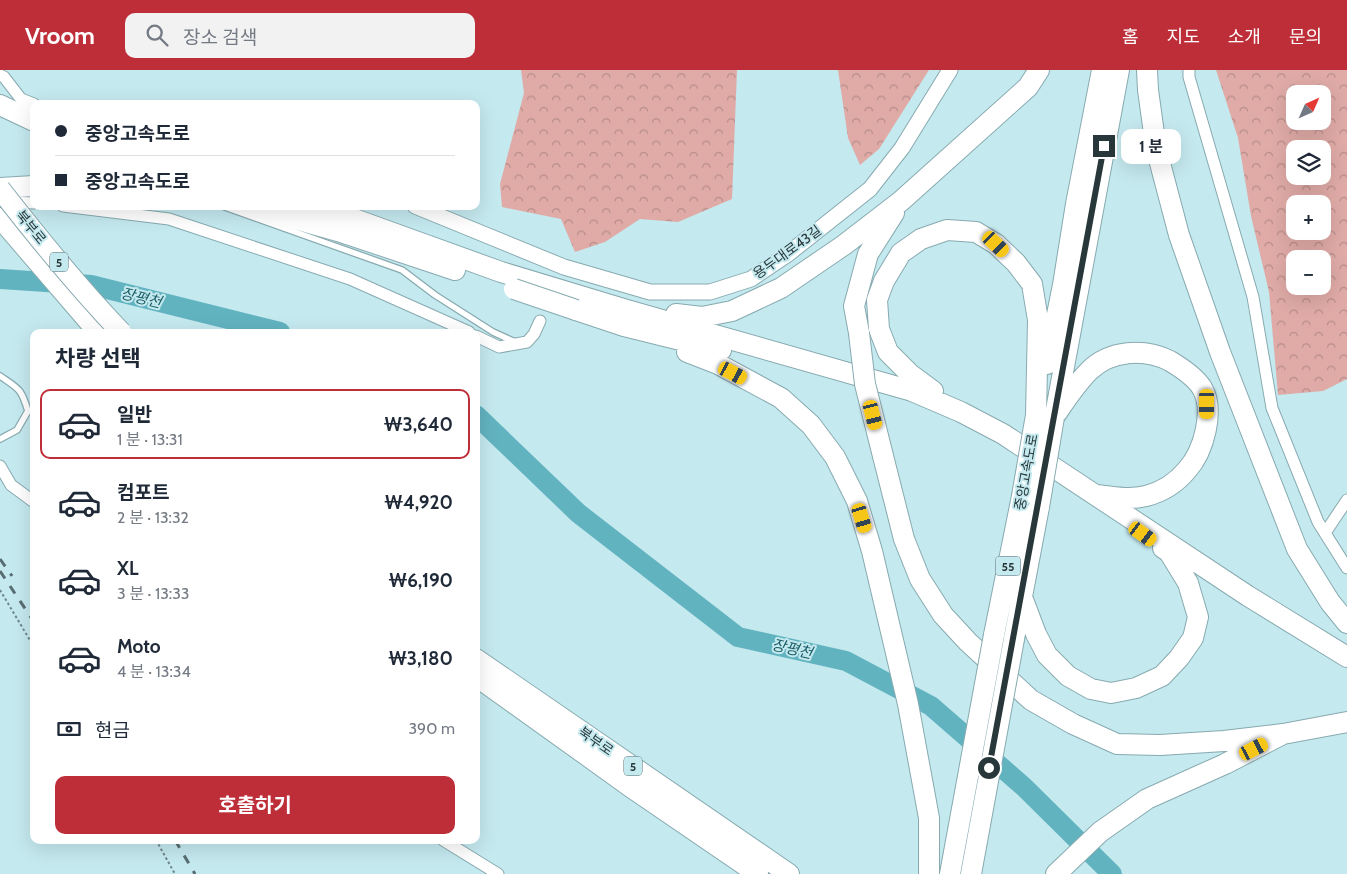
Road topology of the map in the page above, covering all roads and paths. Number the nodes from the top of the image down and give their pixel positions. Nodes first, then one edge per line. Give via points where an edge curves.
1 (950, 70) edge
2 (1039, 70) edge
3 (1102, 70) edge
4 (1119, 70) edge
5 (1148, 70) edge
6 (1189, 70) edge
7 (0, 75) edge
8 (30, 103) edge
9 (0, 106) edge
10 (30, 119) edge
11 (30, 186) edge
12 (0, 188) edge
13 (0, 201) edge
14 (902, 201) junction
15 (30, 203) edge
16 (96, 210) edge
17 (233, 210) edge
18 (264, 210) edge
19 (321, 210) edge
20 (424, 210) edge
21 (0, 218) edge
22 (390, 254) junction
23 (402, 270) junction
24 (625, 318) junction
25 (540, 321) dead end
26 (95, 329) edge
27 (118, 329) edge
28 (462, 329) edge
29 (480, 338) edge
30 (518, 343) junction
31 (0, 376) edge
32 (960, 412) junction
33 (1045, 416) junction
34 (0, 439) edge
35 (0, 466) edge
36 (1096, 495) junction
37 (30, 499) edge
38 (1347, 500) edge
39 (1325, 533) junction
40 (1347, 568) edge
41 (0, 590) edge
42 (1022, 597) junction
43 (1347, 623) edge
44 (30, 640) edge
45 (1347, 657) edge
46 (480, 662) edge
47 (480, 679) edge
48 (1347, 722) edge
49 (1283, 734) junction
50 (158, 844) edge
51 (450, 844) edge
52 (175, 874) edge
53 (498, 874) edge
54 (758, 874) edge
55 (789, 874) edge
56 (929, 874) edge
57 (950, 874) edge
58 (971, 874) edge
59 (1056, 874) edge

1 - 20 street, 용두대로43길 via 902,148 870,189 751,279 710,292 650,292 561,273
2 - 14 highway via 1028,87
3 - 33 highway, 중앙고속도로 / 55 via 1076,204
4 - 33 highway, 중앙고속도로 / 55
5 - 43 highway via 1156,148 1179,235 1214,334 1297,549
6 - 39 street via 1253,297 1272,408
7 - 8 street via 20,99
9 - 10 highway
11 - 12 highway
12 - 27 highway, 북부로 / 5, bridge
13 - 15 street
14 - 24 highway via 781,288 732,311 702,317
14 - 49 highway, bridge via 868,254 854,306 865,384 904,539 920,579 943,614 1031,700 1117,744 1160,745
16 - 28 street via 169,219 350,278
17 - 23 lane
18 - 22 highway via 338,230
19 - 24 highway via 357,220
21 - 26 highway, 북부로
22 - 23 lane
22 - 24 highway, bridge via 576,310
23 - 30 lane via 485,327
24 - 32 highway via 912,391
24 - 42 highway via 914,404 949,416 1001,441 1169,552 1188,583 1198,617 1193,638 1162,676 1136,688 1111,692 1091,689 1068,676 1047,655
24 - 56 highway via 781,398 811,425 835,457 857,501 872,551 908,704 929,818
25 - 30 street via 526,342
29 - 30 street via 499,346
31 - 34 lane via 23,393 28,411 17,430
32 - 33 highway via 910,374 888,352 879,329 877,300 901,253 921,239 947,230 976,232 996,244 1032,284
32 - 36 highway via 1004,434
33 - 36 highway via 1090,370 1112,357 1134,352 1162,358 1181,367 1202,387 1207,404 1207,425 1202,444 1188,469 1168,487 1146,496 1118,498
33 - 42 highway, 중앙고속도로 / 55, bridge via 1038,507
33 - 57 highway, 중앙고속도로 / 55, bridge via 1022,496
35 - 37 street via 11,485
36 - 45 highway
38 - 39 street
39 - 40 street
41 - 44 path
42 - 58 highway, 중앙고속도로 / 55, bridge
46 - 55 highway, 북부로 / 5
47 - 54 highway, 북부로 / 5
48 - 49 highway
49 - 59 highway via 1147,799 1100,832
50 - 52 path
51 - 53 street

